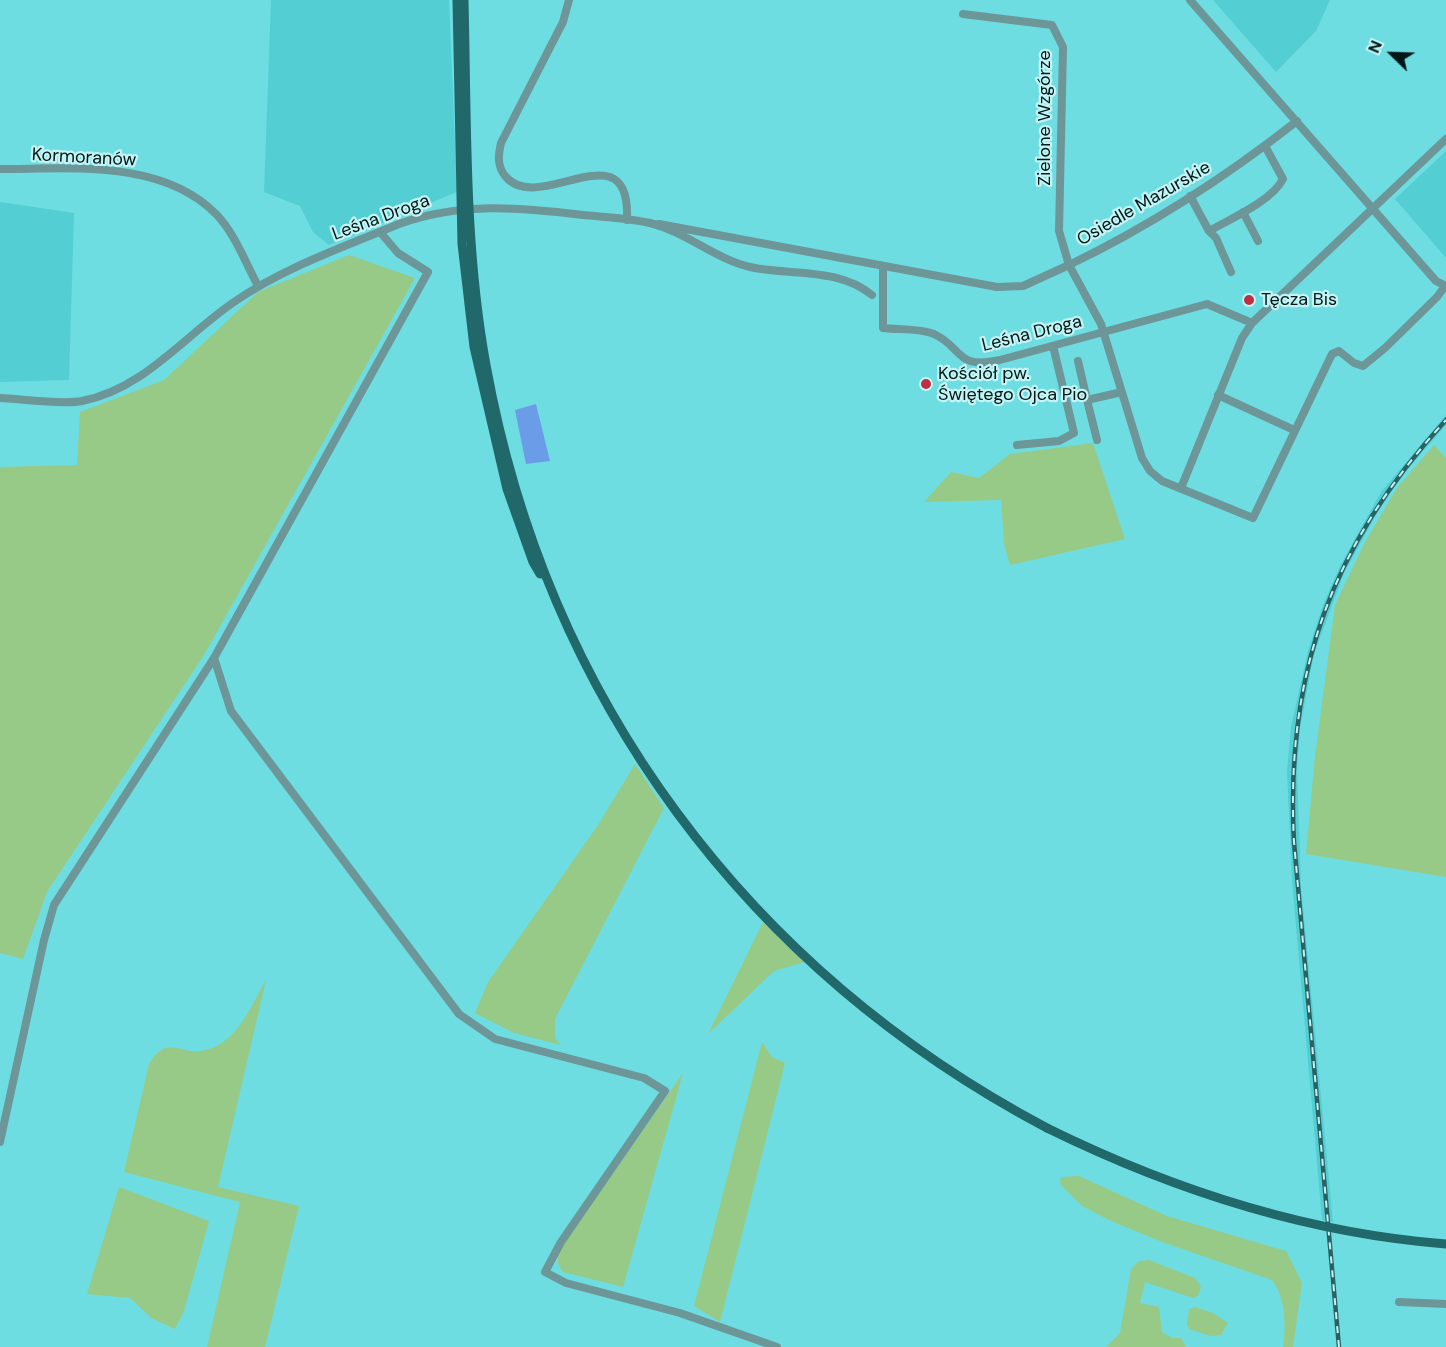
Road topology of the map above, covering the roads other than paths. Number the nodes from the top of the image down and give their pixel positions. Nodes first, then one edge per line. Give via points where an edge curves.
1 (457, 0) edge
2 (464, 0) edge
3 (569, 0) edge
4 (1190, 0) edge
5 (963, 14) dead end
6 (1297, 121) junction
7 (1446, 139) edge
8 (1264, 146) junction
9 (0, 169) edge
10 (1190, 196) junction
11 (1371, 207) junction
12 (466, 208) junction
13 (1243, 212) junction
14 (627, 220) junction
15 (652, 224) junction
16 (1209, 231) junction
17 (380, 232) junction
18 (1258, 241) dead end
19 (1069, 265) junction
20 (883, 266) junction
21 (1231, 272) dead end
22 (258, 286) junction
23 (1445, 286) edge
24 (872, 295) dead end
25 (1252, 323) junction
26 (1104, 332) junction
27 (1053, 346) junction
28 (1078, 361) dead end
29 (1122, 392) junction
30 (1218, 395) junction
31 (0, 398) edge
32 (1087, 400) junction
33 (1294, 430) junction
34 (1097, 440) dead end
35 (1017, 445) dead end
36 (1181, 488) junction
37 (214, 657) junction
38 (0, 1142) edge
39 (1446, 1244) edge
40 (1399, 1302) dead end
41 (1446, 1304) edge
42 (777, 1347) edge

1 - 12 main road
2 - 12 main road
3 - 14 street via 558,32 501,143 501,172 511,182 533,189 591,175 616,180 625,188
4 - 6 street
5 - 19 street, Zielone Wzgórze via 1052,25 1063,47 1059,231
6 - 8 street, Osiedle Mazurskie
6 - 11 street
7 - 11 street
8 - 10 street, Osiedle Mazurskie
8 - 13 street via 1282,178 1278,188
9 - 22 street, Kormoranów via 130,173 163,181 217,215
10 - 16 street
10 - 19 street, Osiedle Mazurskie
11 - 23 street via 1436,281
11 - 25 street
12 - 14 street, Leśna Droga via 517,207
12 - 17 street, Leśna Droga via 419,217
12 - 39 main road, bridge via 486,364 507,458 551,592 591,677 641,762 677,814 745,896 847,996 893,1032 960,1080 1047,1128 1156,1178 1248,1208 1336,1229
13 - 16 street
13 - 18 street
14 - 15 street, Leśna Droga
15 - 20 street
15 - 24 street, Leśna Droga via 732,261 786,272 837,276 856,282
16 - 21 street
17 - 22 street, Leśna Droga
17 - 37 street via 398,253 428,272
19 - 20 street via 1013,288
19 - 26 street, Osiedle Mazurskie
20 - 27 street, Leśna Droga via 883,328 932,333 959,356 978,363
22 - 31 street, Leśna Droga via 151,370 114,389 81,401
23 - 33 street, Osiedle Mazurskie via 1363,366 1339,351 1332,354
25 - 26 street, Leśna Droga via 1207,304
25 - 30 street
26 - 27 street, Leśna Droga
26 - 29 street, Osiedle Mazurskie
27 - 35 street via 1074,433 1059,441
28 - 32 street
29 - 32 street
29 - 36 street, Osiedle Mazurskie via 1142,458 1162,481
30 - 33 street
30 - 36 street
32 - 34 street
33 - 36 street, Osiedle Mazurskie via 1253,518
37 - 38 street via 54,905
37 - 42 street via 231,711 459,1014 495,1039 644,1078 665,1091 561,1242 545,1272 566,1283 680,1313
40 - 41 street

